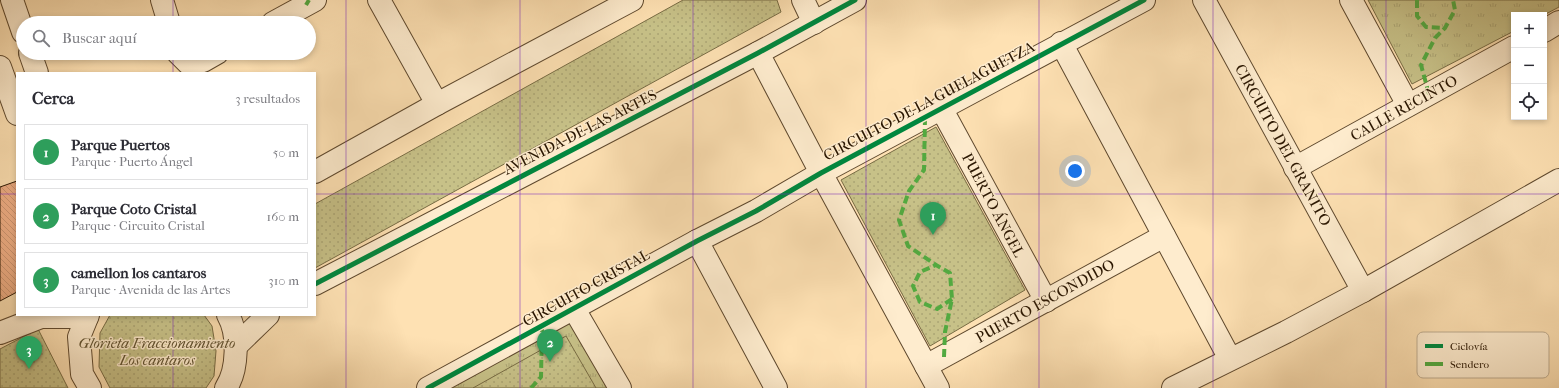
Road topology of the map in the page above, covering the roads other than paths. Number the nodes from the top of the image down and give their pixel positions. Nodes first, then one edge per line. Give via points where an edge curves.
1 (12, 0) edge
2 (162, 0) edge
3 (379, 0) edge
4 (632, 0) edge
5 (803, 0) edge
6 (855, 0) edge
7 (1144, 0) edge
8 (1204, 0) edge
9 (1351, 0) edge
10 (309, 2) edge
11 (18, 16) edge
12 (167, 16) edge
13 (285, 16) edge
14 (1559, 22) edge
15 (814, 23) junction
16 (1547, 28) edge
17 (1061, 43) junction
18 (1512, 48) edge
19 (758, 53) junction
20 (32, 60) edge
21 (185, 60) edge
22 (205, 60) edge
23 (0, 67) edge
24 (37, 72) edge
25 (437, 104) junction
26 (1408, 105) junction
27 (941, 108) junction
28 (16, 111) edge
29 (1295, 168) junction
30 (316, 171) edge
31 (821, 173) junction
32 (1559, 180) edge
33 (756, 211) joint
34 (1164, 236) junction
35 (697, 241) junction
36 (316, 283) edge
37 (1363, 291) junction
38 (1046, 301) junction
39 (574, 309) junction
40 (88, 316) edge
41 (228, 316) edge
42 (267, 316) edge
43 (0, 332) edge
44 (237, 345) junction
45 (1230, 359) junction
46 (926, 366) junction
47 (230, 386) edge
48 (90, 388) edge
49 (428, 388) edge
50 (620, 388) edge
51 (776, 388) edge
52 (938, 388) edge
53 (1173, 388) edge

1 - 11 street
2 - 12 street
3 - 25 street
4 - 25 street
5 - 15 street
6 - 15 street, AVENIDA DE LAS ARTES
7 - 17 street, CIRCUITO DE LA GUELAGUETZA
8 - 29 street, CIRCUITO DEL GRANITO
9 - 26 street
10 - 13 street
14 - 16 street
15 - 19 street, AVENIDA DE LAS ARTES
17 - 27 street, CIRCUITO DE LA GUELAGUETZA
17 - 34 street
18 - 26 street, CALLE RECINTO
19 - 31 street, CIRCUITO DE LA GUELAGUETZA
19 - 36 street, AVENIDA DE LAS ARTES
20 - 24 street
21 - 22 street via 188,63
23 - 28 street
25 - 30 street
26 - 29 street, CALLE RECINTO
27 - 31 street, CIRCUITO DE LA GUELAGUETZA
27 - 38 street, PUERTO ÁNGEL
29 - 37 street, CIRCUITO DEL GRANITO
31 - 33 street, CIRCUITO DE LA GUELAGUETZA
31 - 46 street, CIRCUITO DE LA GUELAGUETZA
32 - 37 street
33 - 35 street, CIRCUITO CRISTAL
34 - 38 street, PUERTO ESCONDIDO
34 - 45 street
35 - 39 street, CIRCUITO CRISTAL
35 - 51 street
37 - 45 street
38 - 46 street, PUERTO ESCONDIDO
39 - 49 street, CIRCUITO CRISTAL
39 - 50 street
40 - 43 street via 41,317
40 - 48 street via 79,337 82,374
41 - 44 street
42 - 44 street
44 - 47 street
45 - 53 street
46 - 52 street, CIRCUITO DE LA GUELAGUETZA

